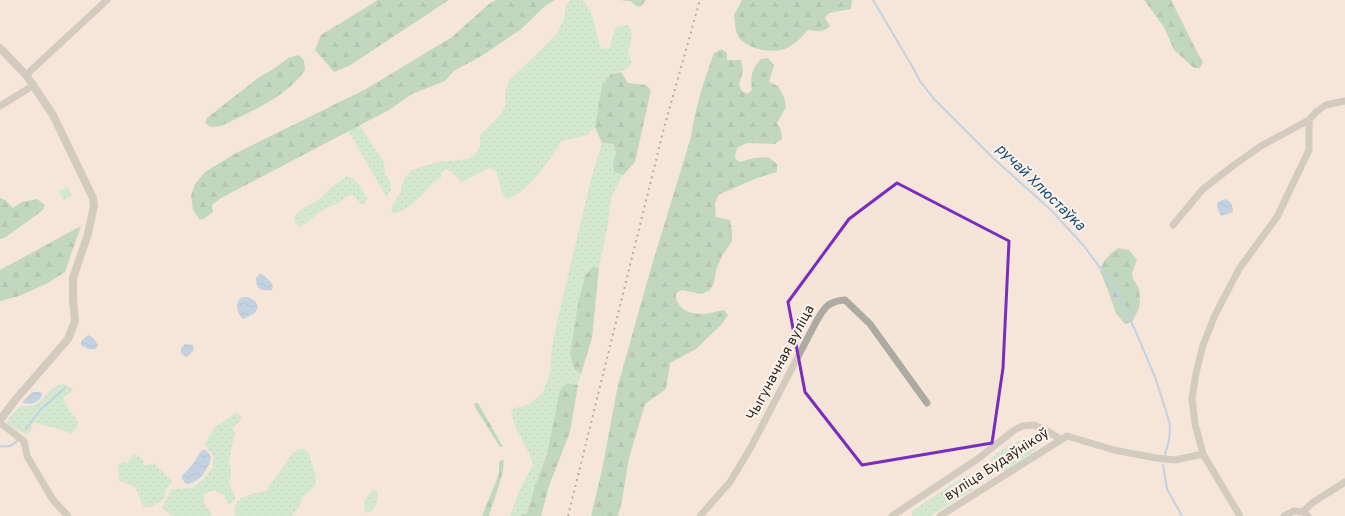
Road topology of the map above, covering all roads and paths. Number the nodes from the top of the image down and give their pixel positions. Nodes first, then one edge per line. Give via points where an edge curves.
1 (107, 0) edge
2 (0, 48) edge
3 (26, 75) junction
4 (34, 86) junction
5 (1345, 101) edge
6 (0, 106) edge
7 (1310, 120) junction
8 (1173, 225) dead end
9 (927, 403) dead end
10 (0, 422) edge
11 (1060, 440) junction
12 (1203, 454) junction
13 (1345, 482) edge
14 (1306, 514) edge
15 (68, 516) edge
16 (700, 516) edge
17 (892, 516) edge
18 (940, 516) edge
19 (1240, 516) edge
20 (1284, 516) edge

1 - 3 street
2 - 3 street
3 - 4 street
4 - 6 street
4 - 10 street via 53,115 93,198 94,206 88,234 72,278 75,321 68,339 16,399
5 - 7 street via 1326,106 1316,112
7 - 8 street via 1261,146 1234,165 1203,189
7 - 12 street via 1308,150 1277,217 1239,269 1203,345 1192,399
9 - 16 street, Чыгуначная вуліца via 870,324 845,300 836,301 824,308 730,482
10 - 15 street via 24,441 27,456 49,494
11 - 12 street, вуліца Будаўнікоў via 1067,436 1114,450 1175,460
11 - 17 street via 1034,425 1022,426
11 - 18 street, вуліца Будаўнікоў
12 - 19 street
13 - 14 street via 1312,503
14 - 20 street via 1294,511

